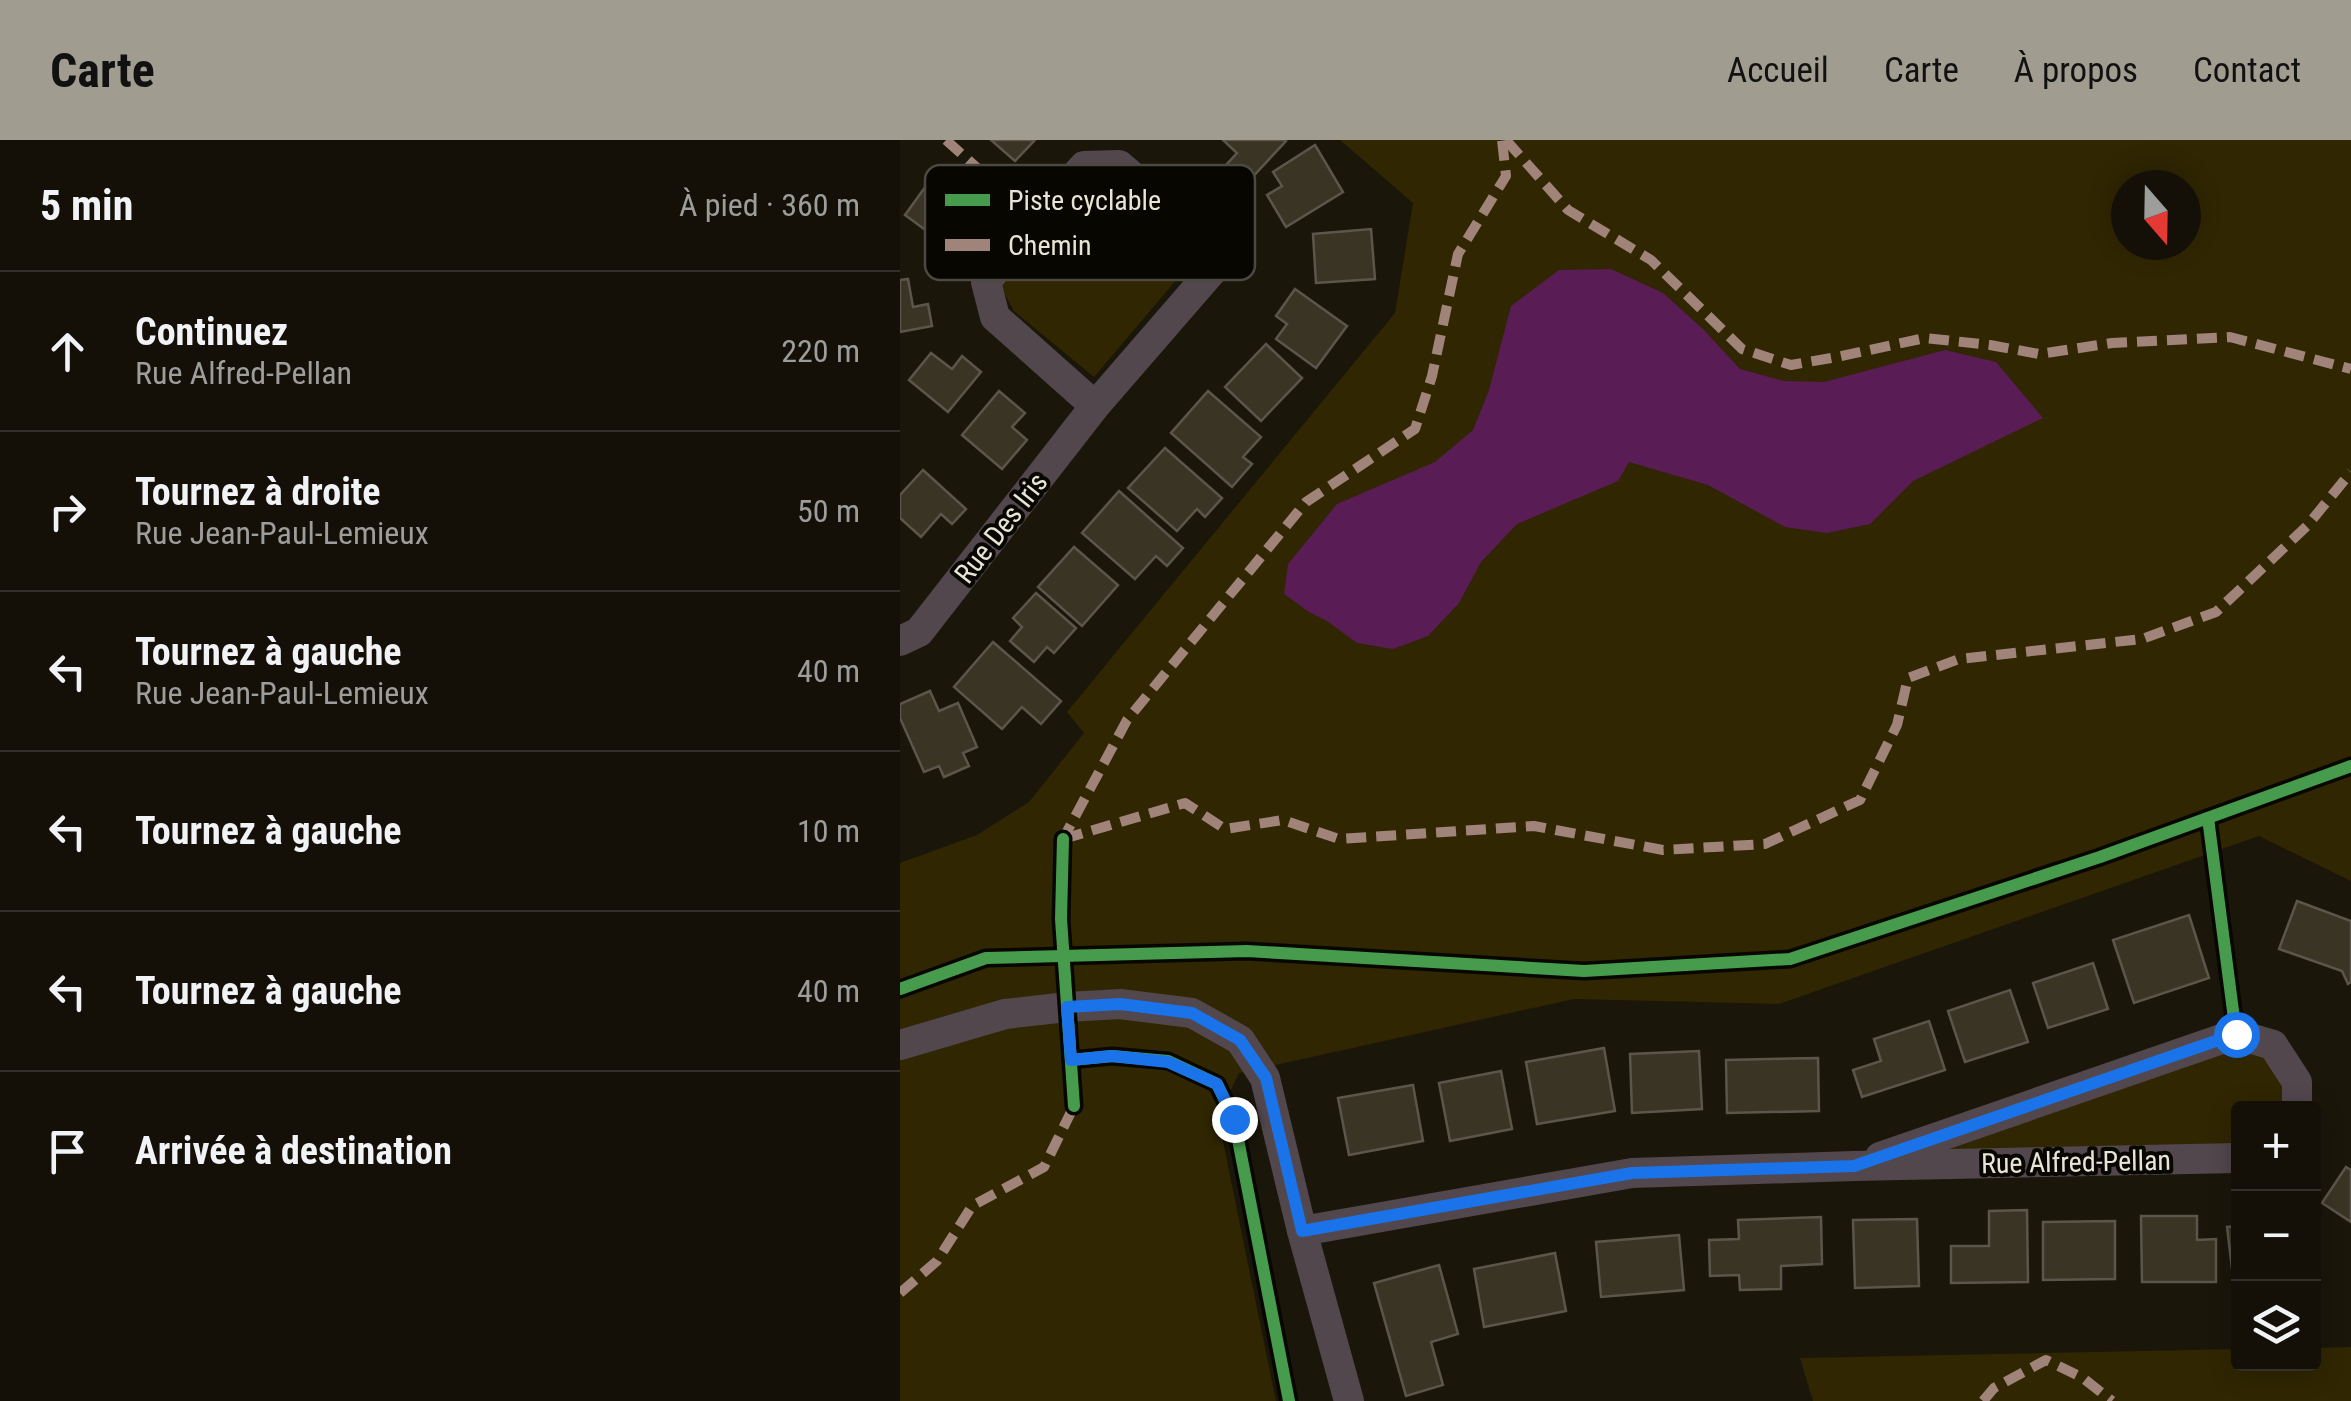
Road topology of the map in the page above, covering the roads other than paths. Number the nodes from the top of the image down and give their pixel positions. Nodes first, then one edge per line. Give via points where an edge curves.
1 (988, 280) edge
2 (1203, 280) edge
3 (1095, 406) junction
4 (900, 641) edge
5 (900, 1045) edge
6 (2296, 1101) edge
7 (2231, 1158) edge
8 (1854, 1166) junction
9 (1302, 1231) junction
10 (1349, 1401) edge

1 - 3 street, Rue Des Iris via 994,317
2 - 3 street, Rue Des Iris
3 - 4 street, Rue Des Iris via 919,632
5 - 9 street via 1005,1014 1067,1007 1120,1004 1192,1013 1240,1040 1266,1078
6 - 8 street, Rue Alfred-Pellan via 2297,1082 2273,1044 2236,1034
7 - 8 street, Rue Alfred-Pellan
8 - 9 street, Rue Alfred-Pellan via 1632,1173
9 - 10 street

